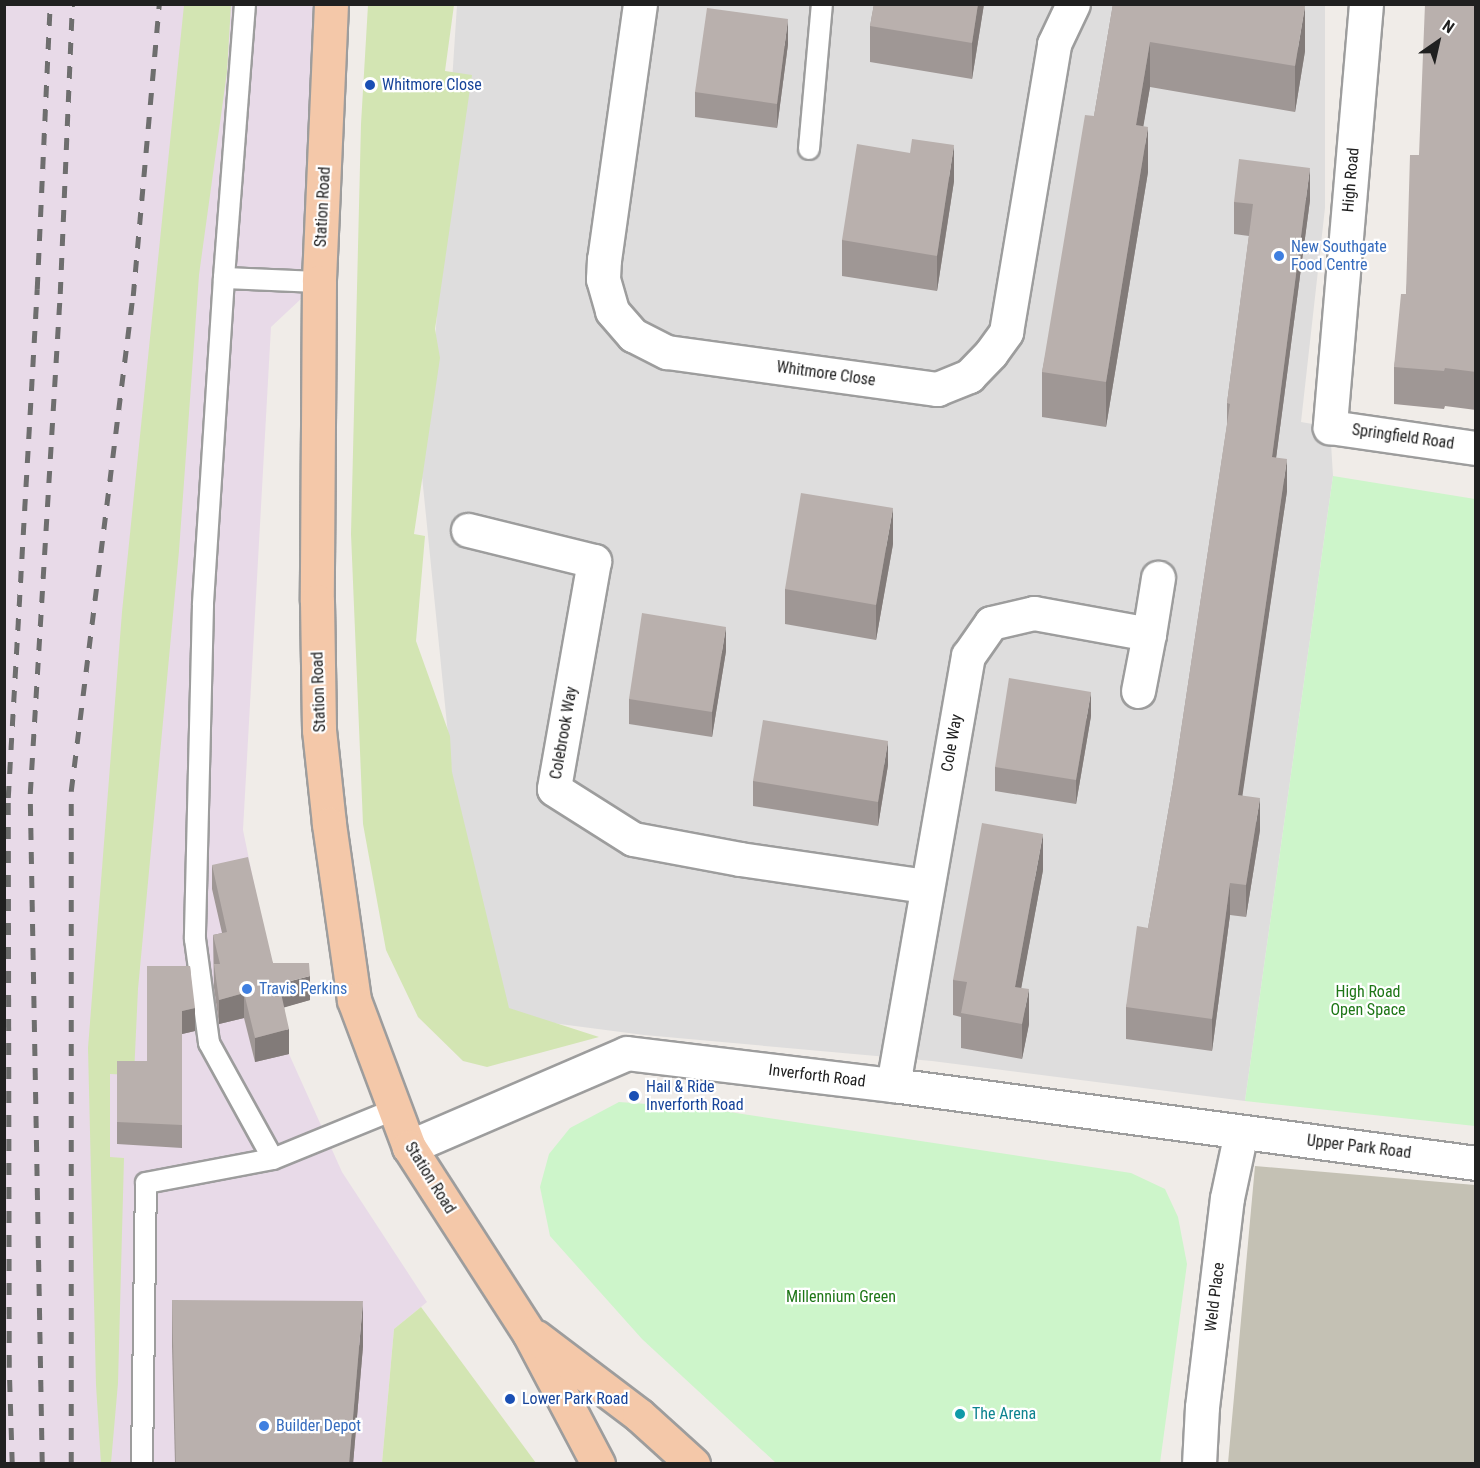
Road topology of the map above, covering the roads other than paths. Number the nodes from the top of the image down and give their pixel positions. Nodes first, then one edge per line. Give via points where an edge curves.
1 (245, 4) edge
2 (331, 4) edge
3 (640, 4) edge
4 (822, 4) edge
5 (1073, 4) edge
6 (1366, 4) edge
7 (809, 149) dead end
8 (224, 278) junction
9 (319, 282) junction
10 (1330, 427) joint
11 (1476, 448) edge
12 (468, 530) dead end
13 (1158, 578) dead end
14 (1149, 634) junction
15 (1138, 691) dead end
16 (926, 886) junction
17 (893, 1085) junction
18 (393, 1110) junction
19 (1241, 1132) junction
20 (409, 1147) junction
21 (273, 1159) junction
22 (1476, 1163) edge
23 (529, 1333) junction
24 (142, 1464) edge
25 (598, 1464) edge
26 (693, 1464) edge
27 (1199, 1464) edge

1 - 8 lane
2 - 9 main road, Station Road
3 - 5 street, Whitmore Close via 604,259 603,279 612,311 633,335 667,352 937,389 969,376 1006,332 1054,44
4 - 7 lane
6 - 10 street, High Road
8 - 9 lane
8 - 21 lane via 204,604 195,939 209,1043
9 - 18 main road, Station Road via 319,730 354,1000
10 - 11 street, Springfield Road
12 - 16 street, Colebrook Way via 594,561 554,789 633,839
13 - 14 street
14 - 15 street
14 - 16 street, Cole Way via 1034,613 991,623 968,656
16 - 17 street, Cole Way
17 - 19 street, Inverforth Road
17 - 20 street, Inverforth Road via 627,1053
18 - 20 main road, Station Road
18 - 21 lane
19 - 22 street, Upper Park Road
19 - 27 street, Weld Place via 1227,1198
20 - 23 main road, Station Road
21 - 24 lane via 146,1183
23 - 25 main road, Station Road
23 - 26 main road, Station Road via 639,1415

